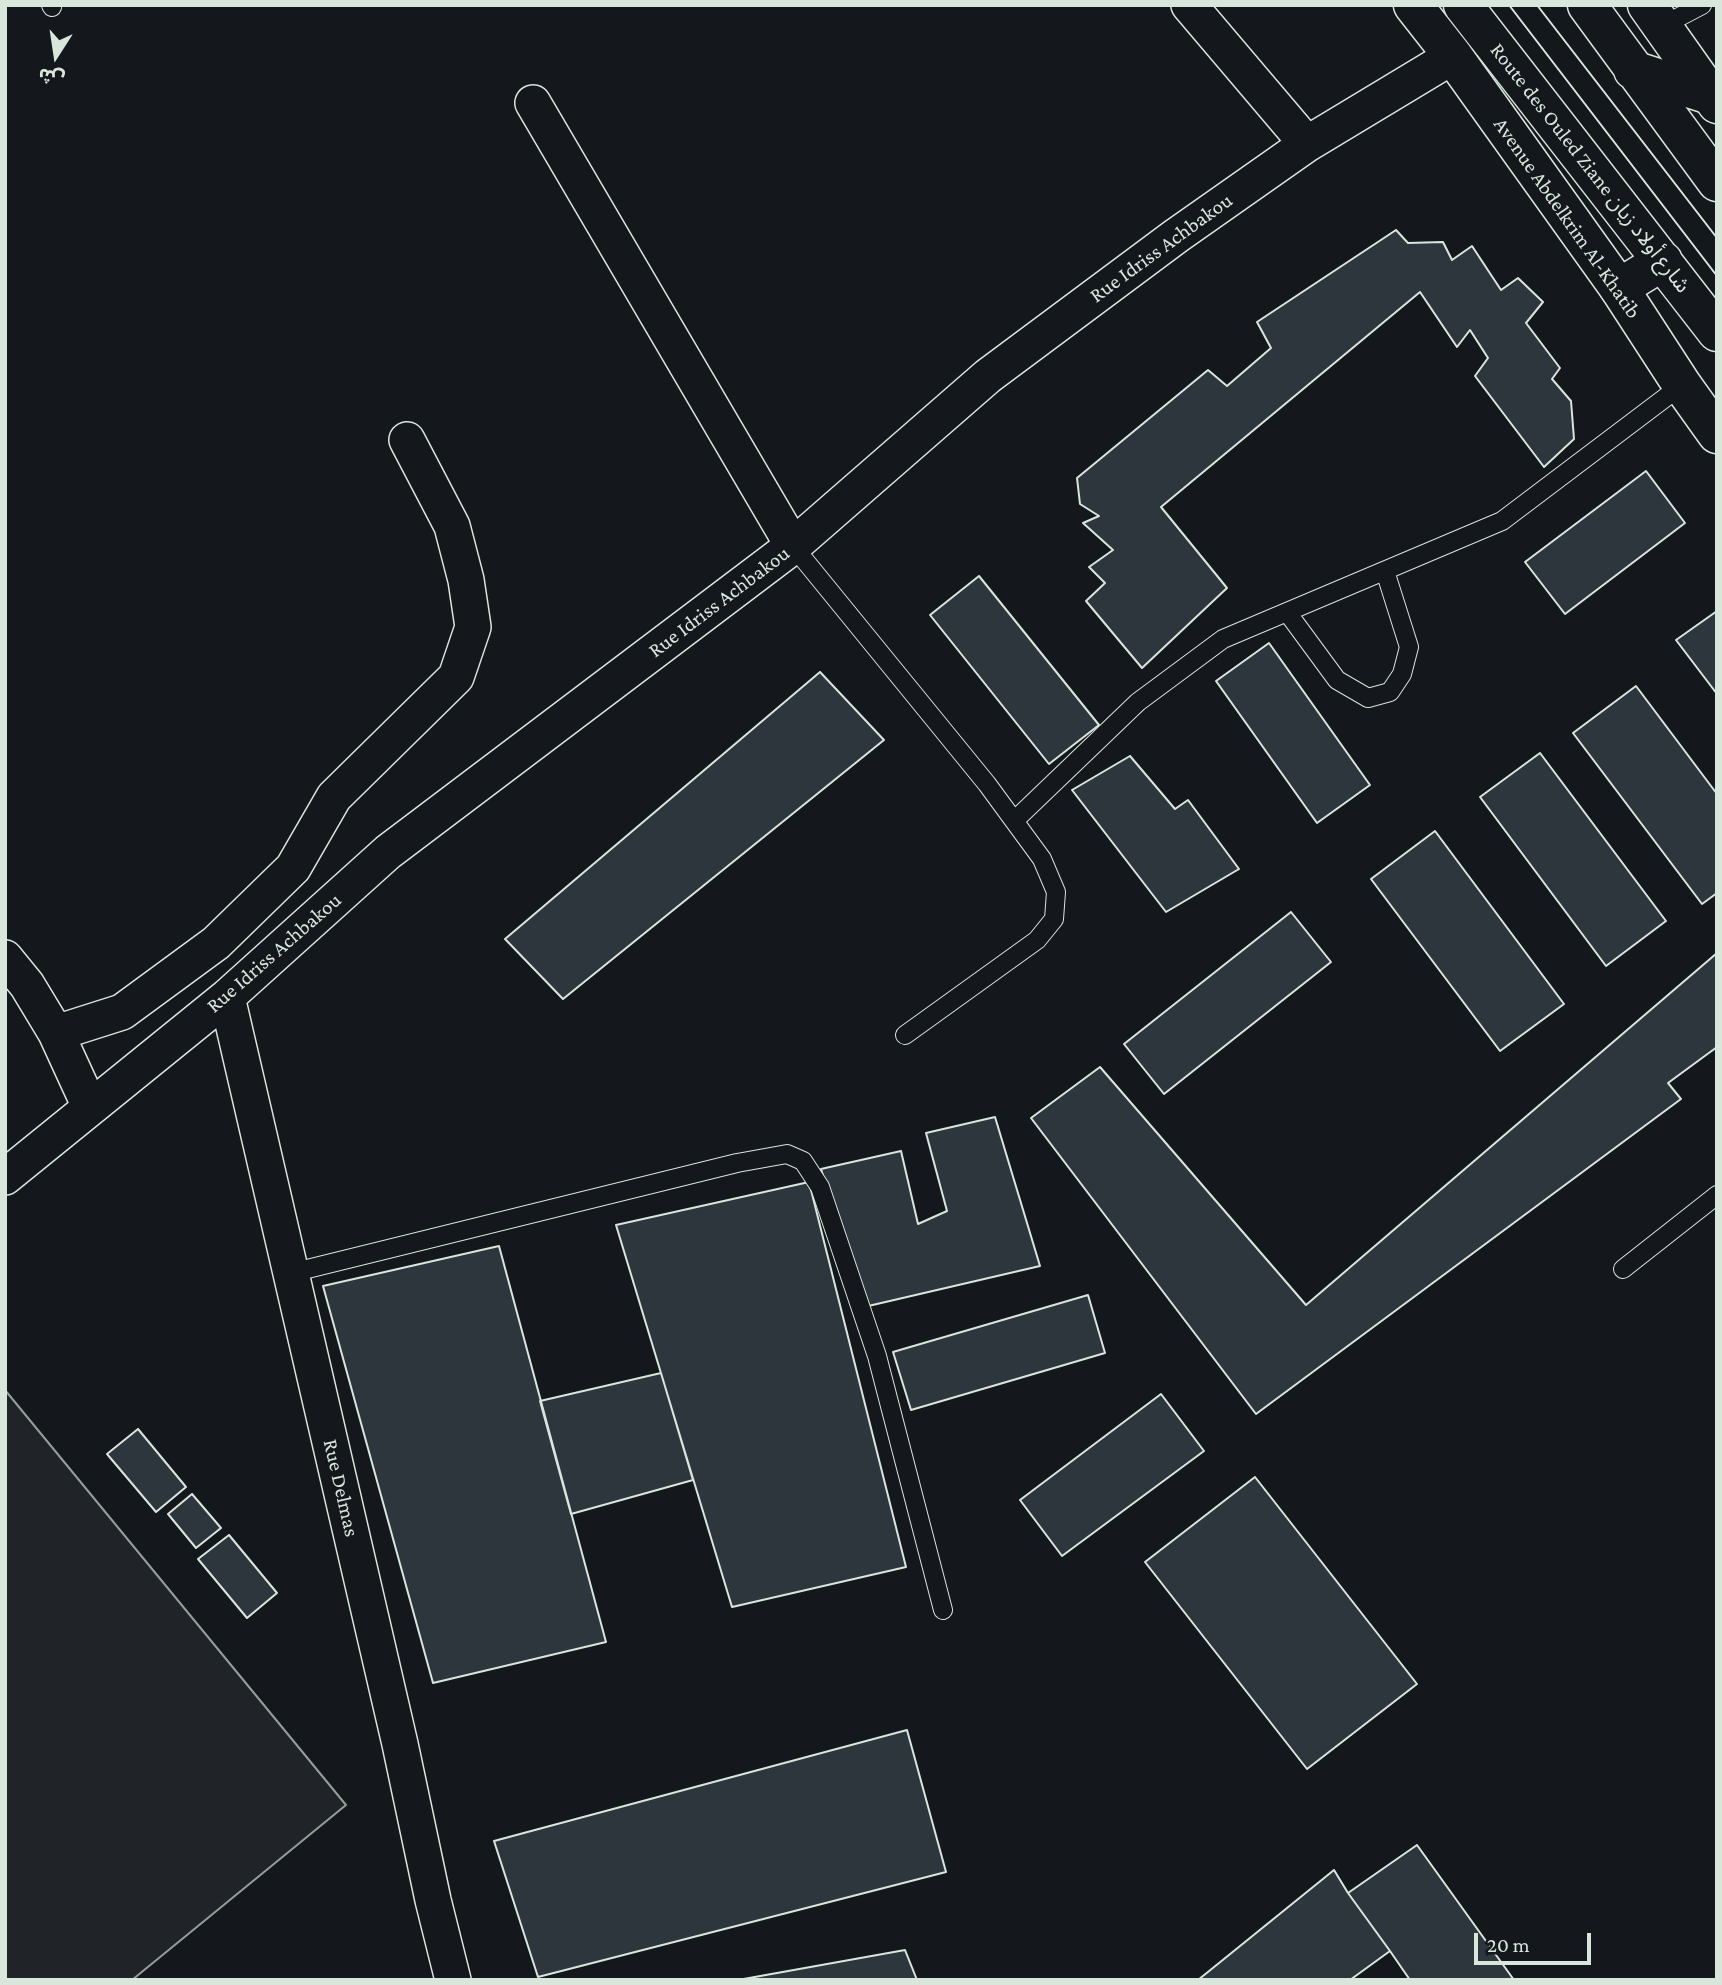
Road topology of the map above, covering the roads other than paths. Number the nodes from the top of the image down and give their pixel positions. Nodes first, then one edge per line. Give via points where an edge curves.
1 (1189, 5) edge
2 (1412, 5) edge
3 (1462, 5) edge
4 (1587, 5) edge
5 (1702, 5) edge
6 (1654, 16) edge
7 (1453, 56) junction
8 (1633, 70) junction
9 (1714, 99) edge
10 (533, 103) dead end
11 (1307, 144) junction
12 (1717, 182) edge
13 (1663, 261) junction
14 (1619, 288) junction
15 (1717, 332) edge
16 (1682, 386) junction
17 (1717, 434) edge
18 (407, 440) dead end
19 (793, 546) junction
20 (1385, 570) junction
21 (1287, 612) junction
22 (1014, 821) junction
23 (5, 958) edge
24 (227, 997) junction
25 (56, 1033) junction
26 (905, 1035) dead end
27 (90, 1107) junction
28 (5, 1177) edge
29 (1717, 1195) edge
30 (1623, 1269) dead end
31 (291, 1273) junction
32 (943, 1610) dead end
33 (453, 1980) edge

1 - 11 street
2 - 7 main road, Avenue Abdelkrim Al-Khatib
3 - 13 main road, Route des Ouled Ziane شارع أولاد زيان
4 - 8 main road
5 - 6 lane
6 - 9 main road
7 - 11 street, Rue Idriss Achbakou
7 - 14 main road, Avenue Abdelkrim Al-Khatib
8 - 9 main road
8 - 12 main road
10 - 19 street
11 - 19 street, Rue Idriss Achbakou via 988,376
13 - 14 main road
13 - 15 main road, Route des Ouled Ziane شارع أولاد زيان
14 - 16 main road, Avenue Abdelkrim Al-Khatib
16 - 17 main road, Avenue Abdelkrim Al-Khatib
16 - 20 lane via 1502,521
18 - 25 street via 452,526 466,580 473,627 456,677 334,797 293,868 216,943 122,1012
19 - 22 lane
19 - 24 street, Rue Idriss Achbakou via 388,852
20 - 21 lane
20 - 21 lane via 1409,647 1402,674 1390,692 1368,698 1337,680
21 - 22 lane via 1223,639 1138,702
22 - 26 lane via 1042,859 1056,892 1054,919 1037,940
23 - 25 street
24 - 27 street, Rue Idriss Achbakou
24 - 31 street, Rue Delmas
25 - 27 street
27 - 28 street, Rue Idriss Achbakou
29 - 30 lane
31 - 32 lane via 737,1163 787,1154 803,1161 820,1187 877,1356
31 - 33 street, Rue Delmas

